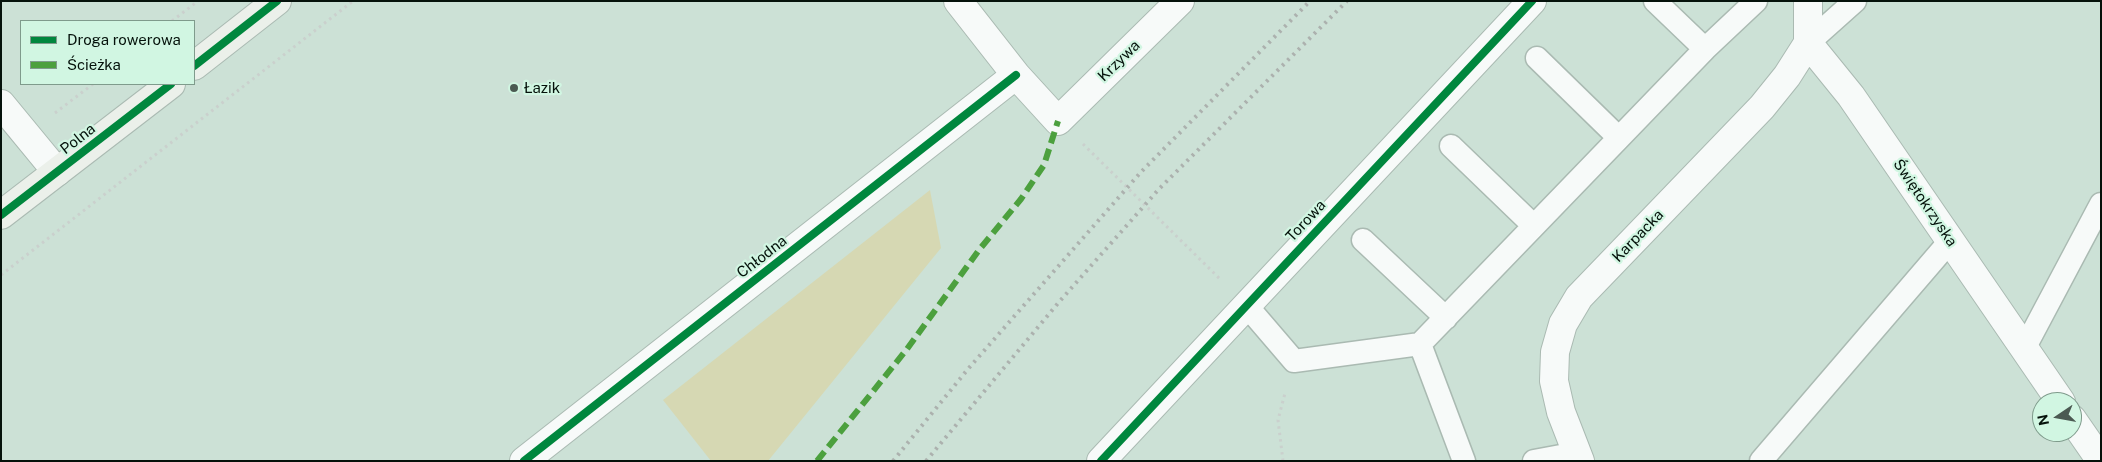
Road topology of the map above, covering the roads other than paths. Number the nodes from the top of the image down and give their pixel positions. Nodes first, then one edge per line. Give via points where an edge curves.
1 (958, 1) edge
2 (1180, 1) edge
3 (1532, 1) edge
4 (1655, 1) edge
5 (1756, 1) edge
6 (1808, 1) edge
7 (1854, 1) edge
8 (269, 4) edge
9 (1808, 44) junction
10 (1705, 49) junction
11 (1536, 58) dead end
12 (195, 65) edge
13 (1016, 75) junction
14 (170, 85) edge
15 (1, 104) edge
16 (1619, 138) junction
17 (1451, 146) dead end
18 (56, 172) junction
19 (2101, 204) edge
20 (1, 215) edge
21 (1534, 226) junction
22 (1363, 240) dead end
23 (1950, 241) junction
24 (1246, 305) junction
25 (1446, 318) junction
26 (1420, 344) junction
27 (2024, 349) junction
28 (2054, 392) edge
29 (2082, 434) edge
30 (1578, 457) edge
31 (524, 461) edge
32 (1101, 461) edge
33 (1464, 461) edge
34 (1534, 461) edge
35 (1762, 461) edge
36 (2100, 461) edge

1 - 13 street
2 - 13 street, Krzywa via 1058,121
3 - 24 street, Torowa
4 - 10 lane
5 - 10 lane
6 - 9 street
7 - 9 lane
8 - 12 street
9 - 23 street, Świętokrzyska via 1851,96
9 - 30 street, Karpacka via 1788,76 1762,107 1579,298 1563,324 1555,352 1554,381 1561,412
10 - 16 lane
11 - 16 lane
13 - 31 street, Chłodna
14 - 18 street, Polna
15 - 18 street
16 - 21 lane
17 - 21 lane
18 - 20 street, Polna
19 - 27 lane
21 - 25 lane
22 - 25 lane
23 - 27 street, Świętokrzyska
23 - 35 lane
24 - 26 lane via 1294,361
24 - 32 street, Torowa
25 - 26 lane
26 - 33 lane
27 - 28 street, Świętokrzyska
29 - 36 street
30 - 34 lane

